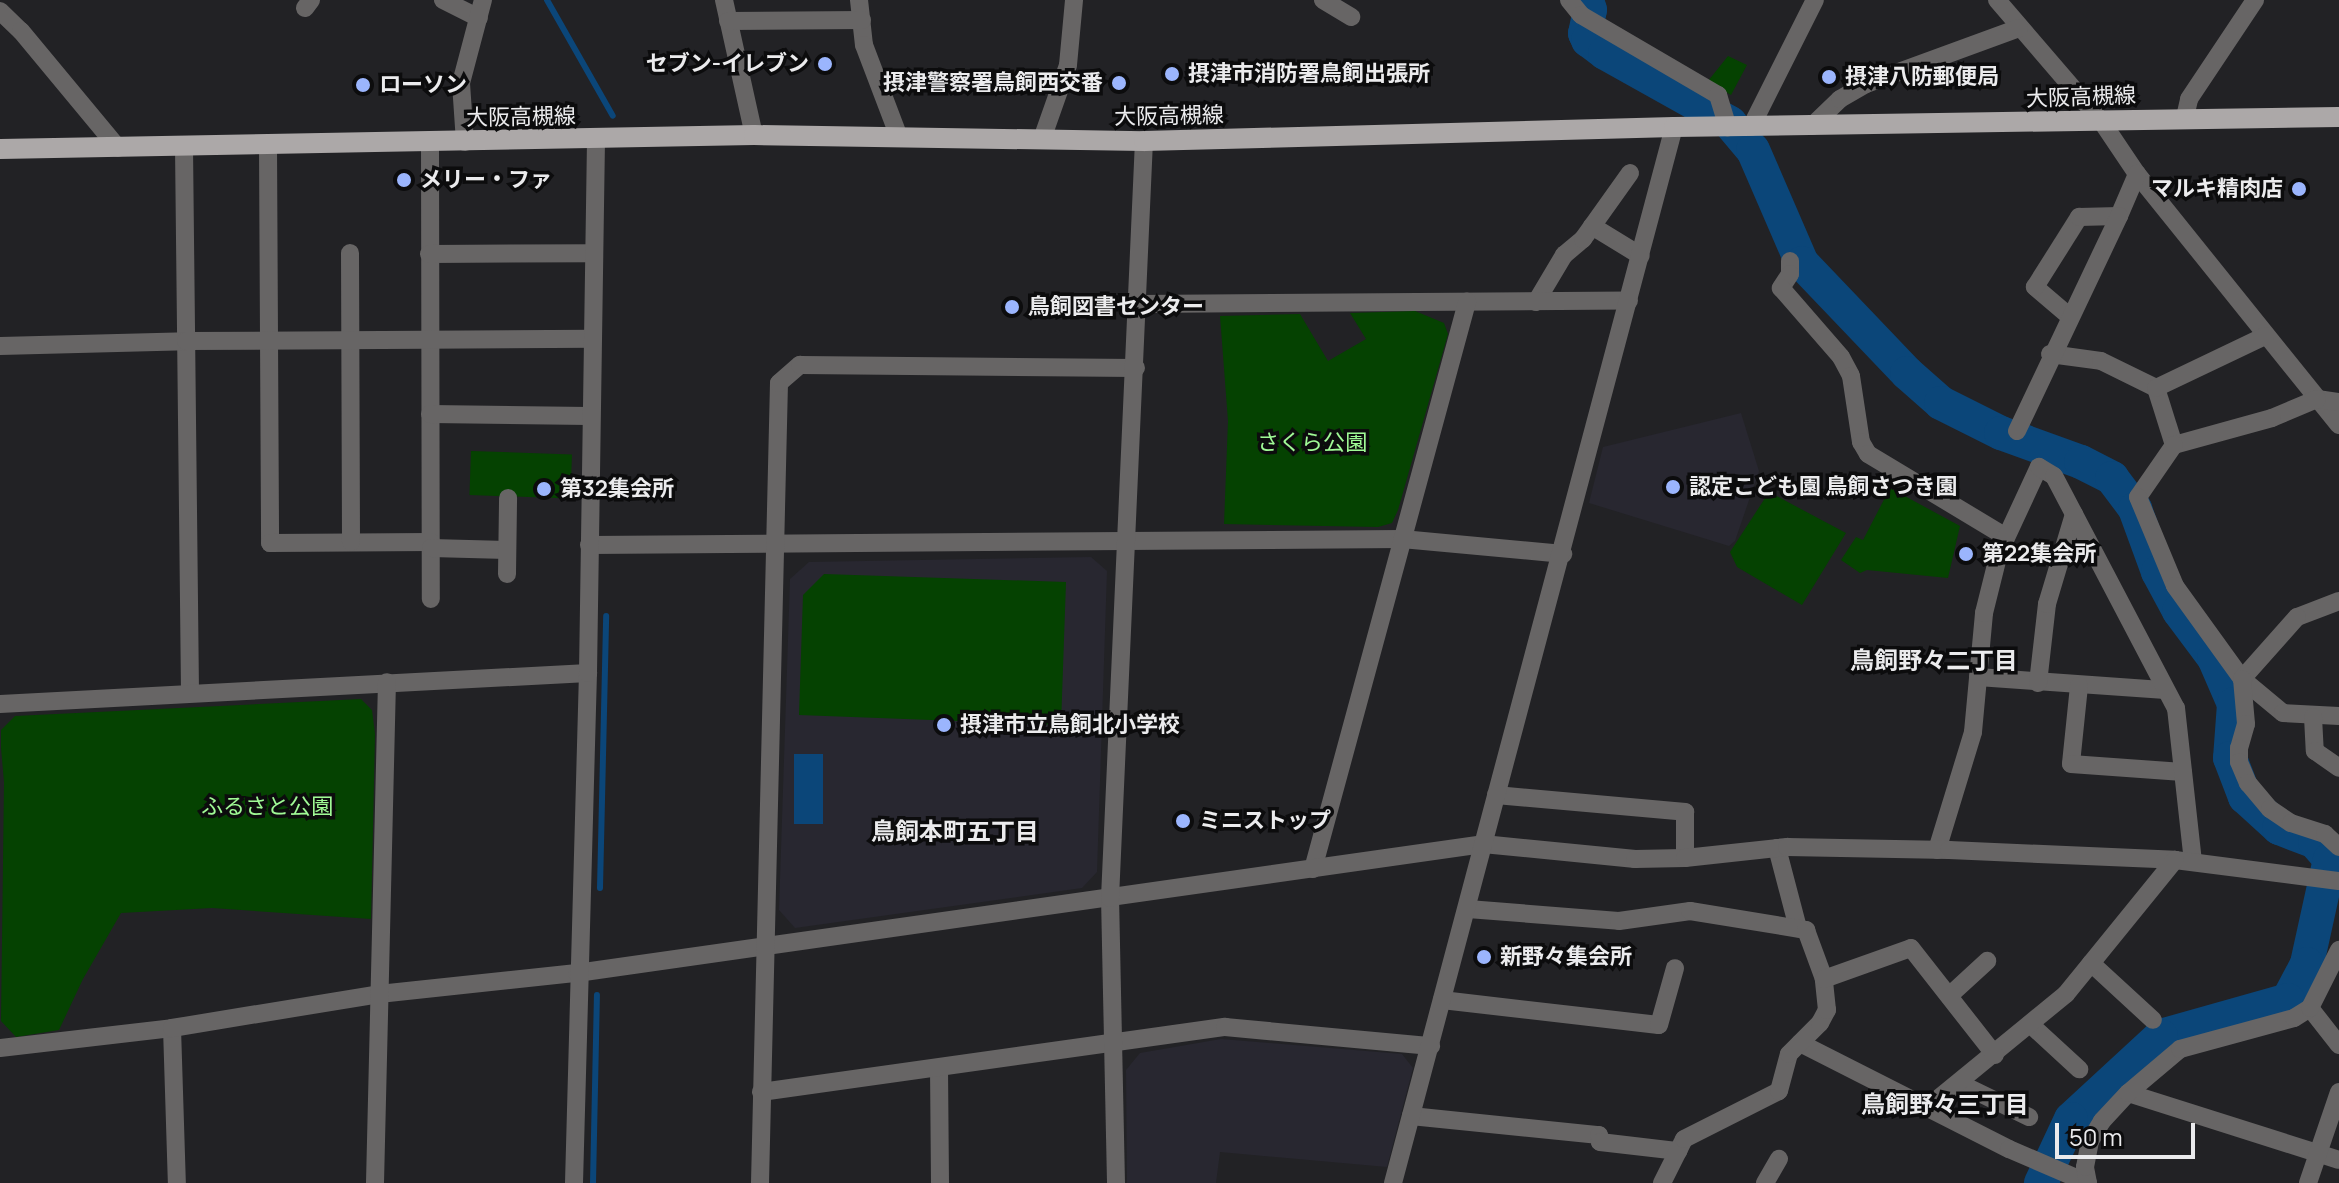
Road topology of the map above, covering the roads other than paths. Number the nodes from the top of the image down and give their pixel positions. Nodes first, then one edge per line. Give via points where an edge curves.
1 (443, 0) edge
2 (724, 0) edge
3 (859, 0) edge
4 (1074, 0) edge
5 (1323, 0) edge
6 (1569, 0) edge
7 (1997, 0) edge
8 (2255, 0) edge
9 (1810, 2) edge
10 (481, 9) edge
11 (0, 11) edge
12 (1351, 17) dead end
13 (862, 20) junction
14 (728, 21) junction
15 (2019, 28) junction
16 (2185, 117) junction
17 (2339, 117) edge
18 (2102, 122) junction
19 (1812, 126) junction
20 (1674, 127) junction
21 (1728, 127) junction
22 (1751, 127) junction
23 (754, 135) junction
24 (899, 137) junction
25 (596, 139) junction
26 (1042, 139) junction
27 (1144, 141) junction
28 (465, 142) junction
29 (430, 143) junction
30 (268, 146) junction
31 (184, 147) junction
32 (118, 148) junction
33 (0, 149) edge
34 (1630, 173) dead end
35 (2137, 174) junction
36 (2119, 216) junction
37 (1592, 226) junction
38 (350, 253) dead end
39 (594, 253) junction
40 (429, 254) junction
41 (1641, 256) junction
42 (1790, 261) dead end
43 (1629, 301) junction
44 (1467, 302) junction
45 (1536, 302) junction
46 (1138, 304) junction
47 (2069, 316) junction
48 (2265, 336) junction
49 (593, 339) junction
50 (348, 340) junction
51 (429, 340) junction
52 (186, 341) junction
53 (267, 341) junction
54 (0, 346) edge
55 (2050, 354) junction
56 (1136, 368) junction
57 (2156, 388) junction
58 (2317, 399) junction
59 (2339, 402) edge
60 (430, 414) junction
61 (589, 416) junction
62 (2339, 425) edge
63 (2017, 431) dead end
64 (2174, 445) junction
65 (508, 498) dead end
66 (2074, 514) junction
67 (2006, 537) junction
68 (1402, 539) junction
69 (1129, 541) junction
70 (351, 542) junction
71 (773, 543) junction
72 (431, 545) junction
73 (589, 545) junction
74 (507, 550) junction
75 (1563, 554) junction
76 (507, 574) dead end
77 (431, 599) dead end
78 (2339, 601) edge
79 (588, 673) junction
80 (1978, 677) junction
81 (2242, 679) junction
82 (387, 682) junction
83 (2038, 683) junction
84 (2079, 686) junction
85 (2166, 690) junction
86 (190, 693) junction
87 (0, 704) edge
88 (2339, 716) edge
89 (2313, 717) junction
90 (2339, 768) edge
91 (2183, 772) junction
92 (1496, 795) junction
93 (1483, 844) junction
94 (2339, 847) edge
95 (1777, 848) junction
96 (1937, 850) junction
97 (1685, 858) junction
98 (2184, 861) junction
99 (1313, 869) junction
100 (2339, 881) edge
101 (1110, 898) junction
102 (1468, 909) junction
103 (1798, 928) junction
104 (764, 944) junction
105 (2339, 950) edge
106 (1987, 961) dead end
107 (2091, 963) junction
108 (1675, 968) dead end
109 (577, 973) junction
110 (1824, 979) junction
111 (379, 994) junction
112 (1949, 996) junction
113 (1442, 1000) junction
114 (2310, 1008) junction
115 (2153, 1020) dead end
116 (2030, 1024) junction
117 (172, 1028) junction
118 (1800, 1043) junction
119 (1113, 1044) junction
120 (2339, 1045) edge
121 (1431, 1046) junction
122 (0, 1048) edge
123 (1995, 1055) junction
124 (939, 1068) junction
125 (2079, 1069) dead end
126 (1959, 1083) junction
127 (761, 1092) junction
128 (2339, 1092) edge
129 (2128, 1093) junction
130 (1928, 1107) junction
131 (1411, 1116) junction
132 (2029, 1117) dead end
133 (1678, 1151) junction
134 (2318, 1153) junction
135 (1779, 1159) dead end
136 (2339, 1160) edge
137 (177, 1183) edge
138 (375, 1183) edge
139 (574, 1183) edge
140 (760, 1183) edge
141 (940, 1183) edge
142 (1116, 1183) edge
143 (1393, 1183) edge
144 (1662, 1183) edge
145 (1765, 1183) edge
146 (2308, 1183) edge

1 - 10 street
2 - 14 street
3 - 13 street
4 - 26 street via 1068,65
5 - 12 street
6 - 21 street via 1588,19 1718,95
7 - 15 street
8 - 16 street via 2189,99
9 - 22 street
10 - 28 street via 461,83
11 - 32 street
13 - 14 street
13 - 24 street via 864,45
14 - 23 street
15 - 18 street
15 - 19 street via 1866,84 1840,99
16 - 17 main road, 大阪高槻線
16 - 18 main road, 大阪高槻線
18 - 19 main road, 大阪高槻線
18 - 35 street
19 - 22 main road, 大阪高槻線
20 - 21 main road, 大阪高槻線
20 - 27 main road, 大阪高槻線
20 - 41 street
21 - 22 main road, 大阪高槻線
23 - 24 main road, 大阪高槻線
23 - 25 main road, 大阪高槻線
24 - 26 main road, 大阪高槻線
25 - 28 main road, 大阪高槻線
25 - 39 street
26 - 27 main road, 大阪高槻線
27 - 46 street
28 - 29 main road, 大阪高槻線
29 - 30 main road, 大阪高槻線
29 - 40 street
30 - 31 main road, 大阪高槻線
30 - 53 street
31 - 32 main road, 大阪高槻線
31 - 52 street
32 - 33 main road, 大阪高槻線
34 - 37 street
35 - 36 street
35 - 48 street
36 - 47 street
36 - 47 street via 2079,217 2035,287
37 - 41 street
37 - 45 street via 1564,255
38 - 50 street
39 - 40 street
39 - 49 street
40 - 51 street
41 - 43 street
42 - 67 street via 1790,274 1781,288 1841,357 1851,376 1861,442 1868,454
43 - 45 street
43 - 75 street
44 - 45 street
44 - 46 street
44 - 68 street
46 - 56 street
47 - 55 street
48 - 57 street
48 - 58 street
49 - 51 street
49 - 61 street
50 - 51 street
50 - 53 street
50 - 70 street
51 - 60 street
52 - 53 street
52 - 54 street
52 - 86 street
53 - 70 street via 270,543
55 - 57 street via 2101,361
55 - 63 street
56 - 69 street
56 - 71 street via 800,365 779,383
57 - 64 street
58 - 59 street
58 - 62 street
58 - 64 street via 2272,418
60 - 61 street
60 - 72 street
61 - 73 street
64 - 81 street via 2138,497 2175,586
65 - 74 street
66 - 67 street via 2054,476 2039,467
66 - 83 street via 2047,604
66 - 85 street
67 - 80 street via 1984,613
68 - 69 street
68 - 75 street
68 - 99 street
69 - 71 street
69 - 101 street
70 - 72 street
71 - 73 street
71 - 104 street
72 - 74 street
72 - 77 street
73 - 79 street
74 - 76 street
75 - 92 street
78 - 81 street via 2297,617
79 - 82 street
79 - 109 street
80 - 83 street
80 - 96 street via 1973,732
81 - 89 street via 2283,713
81 - 94 street via 2246,724 2239,762 2248,783 2270,809 2291,823 2325,834
82 - 86 street
82 - 111 street
83 - 84 street
84 - 85 street
84 - 91 street via 2071,764
85 - 91 street via 2176,708
86 - 87 street
88 - 89 street
89 - 90 street via 2315,751
91 - 98 street
92 - 93 street
92 - 97 street via 1685,812
93 - 97 street via 1635,859
93 - 99 street
93 - 102 street
95 - 96 street
95 - 97 street
95 - 103 street
96 - 98 street
98 - 100 street
98 - 107 street
99 - 101 street
101 - 104 street
101 - 119 street
102 - 103 street via 1619,921 1690,911
102 - 113 street
103 - 110 street via 1806,930
104 - 109 street
104 - 127 street
105 - 114 street
106 - 112 street
107 - 115 street
107 - 116 street via 2066,994
108 - 113 street via 1659,1025
109 - 111 street
109 - 139 street
110 - 112 street via 1911,948
110 - 118 street via 1827,1010
111 - 117 street
111 - 138 street
112 - 123 street
113 - 121 street
114 - 120 street
114 - 129 street via 2294,1018 2180,1049
116 - 123 street
116 - 125 street
117 - 122 street
117 - 137 street
118 - 130 street
118 - 133 street via 1789,1054 1779,1091 1684,1139
119 - 121 street via 1225,1027
119 - 124 street
119 - 142 street
121 - 131 street
123 - 126 street
124 - 127 street
124 - 141 street
126 - 130 street
126 - 132 street
127 - 140 street
128 - 134 street
129 - 130 street via 2090,1141 2088,1183
129 - 134 street
131 - 133 street via 1599,1135 1600,1142
131 - 143 street
133 - 144 street
134 - 136 street
134 - 146 street
135 - 145 street

